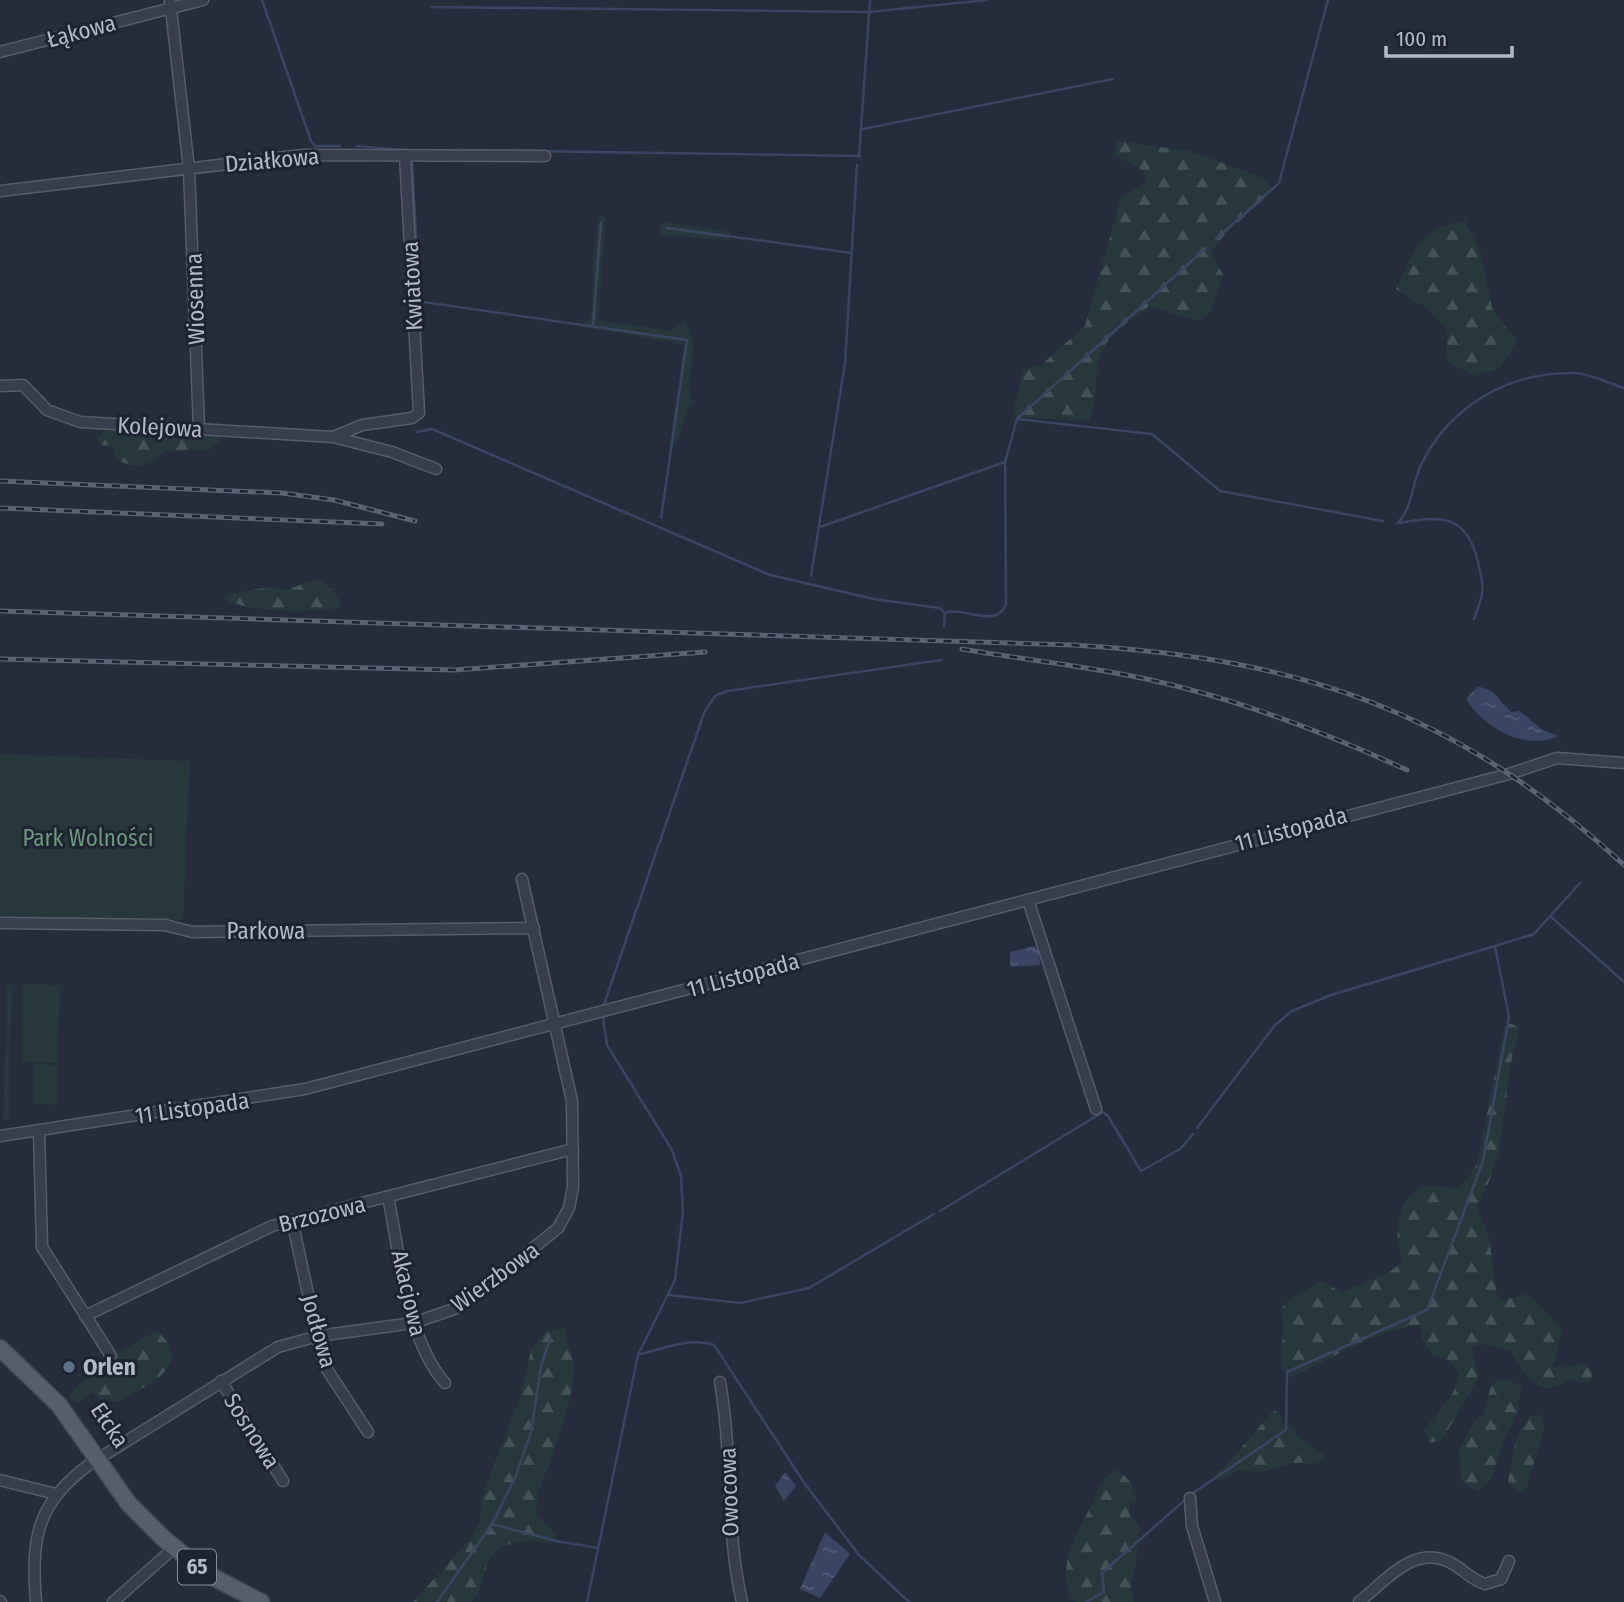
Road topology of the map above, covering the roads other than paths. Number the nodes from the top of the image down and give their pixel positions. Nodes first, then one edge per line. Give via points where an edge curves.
1 (203, 0) edge
2 (171, 4) edge
3 (0, 52) edge
4 (405, 155) junction
5 (545, 156) dead end
6 (190, 169) junction
7 (0, 191) edge
8 (0, 386) edge
9 (416, 416) joint
10 (199, 429) junction
11 (333, 437) junction
12 (436, 469) dead end
13 (1624, 763) edge
14 (522, 879) dead end
15 (1028, 900) junction
16 (0, 923) edge
17 (534, 928) junction
18 (556, 1024) junction
19 (1096, 1109) dead end
20 (40, 1130) junction
21 (0, 1136) edge
22 (573, 1149) junction
23 (388, 1197) junction
24 (292, 1220) junction
25 (85, 1316) junction
26 (413, 1323) junction
27 (318, 1336) junction
28 (0, 1338) edge
29 (0, 1348) edge
30 (111, 1356) dead end
31 (221, 1381) junction
32 (720, 1382) dead end
33 (445, 1383) dead end
34 (368, 1432) dead end
35 (100, 1457) junction
36 (0, 1480) edge
37 (283, 1481) dead end
38 (56, 1494) junction
39 (1190, 1498) dead end
40 (174, 1548) junction
41 (1509, 1561) dead end
42 (119, 1600) edge
43 (36, 1602) edge
44 (261, 1602) edge
45 (741, 1602) edge
46 (1215, 1602) edge
47 (1359, 1602) edge

1 - 2 street, Łąkowa
2 - 3 street, Łąkowa
2 - 6 street, Wiosenna
4 - 5 street, Działkowa
4 - 6 street, Działkowa via 303,155
4 - 9 street, Kwiatowa
6 - 7 street, Działkowa
6 - 10 street, Wiosenna
8 - 10 street, Kolejowa via 23,385 47,410 80,422
9 - 11 street, Kolejowa via 362,425
10 - 11 street, Kolejowa
11 - 12 street, Kolejowa
13 - 15 street, 11 Listopada via 1556,758
14 - 17 street, Wierzbowa
15 - 18 street, 11 Listopada
15 - 19 street
16 - 17 street, Parkowa via 164,925 202,932
17 - 18 street, Wierzbowa
18 - 20 street, 11 Listopada via 305,1090
18 - 22 street, Wierzbowa via 570,1087
20 - 21 street, 11 Listopada
20 - 25 street via 42,1247
22 - 23 street, Brzozowa
22 - 26 street, Wierzbowa via 571,1199 558,1228 460,1307
23 - 24 street, Brzozowa
23 - 26 street, Akacjowa
24 - 25 street, Brzozowa via 259,1231
24 - 27 street, Jodłowa
25 - 30 street
26 - 27 street, Wierzbowa
26 - 33 street, Akacjowa via 424,1353
27 - 31 street, Wierzbowa via 278,1347
27 - 34 street, Jodłowa via 328,1371
28 - 35 main road, Ełcka / 65 via 54,1387
29 - 35 main road, Ełcka / 65 via 56,1402
31 - 35 street, Wierzbowa
31 - 37 street, Sosnowa
32 - 45 street, Owocowa via 726,1420 731,1550
35 - 38 street, Wierzbowa
35 - 40 main road, Ełcka / 65 via 129,1504
36 - 38 street
38 - 43 street via 35,1540
39 - 46 street via 1192,1526
40 - 42 street
40 - 44 main road, Ełcka / 65 via 216,1579
41 - 47 street via 1500,1579 1485,1584 1442,1560 1414,1559

